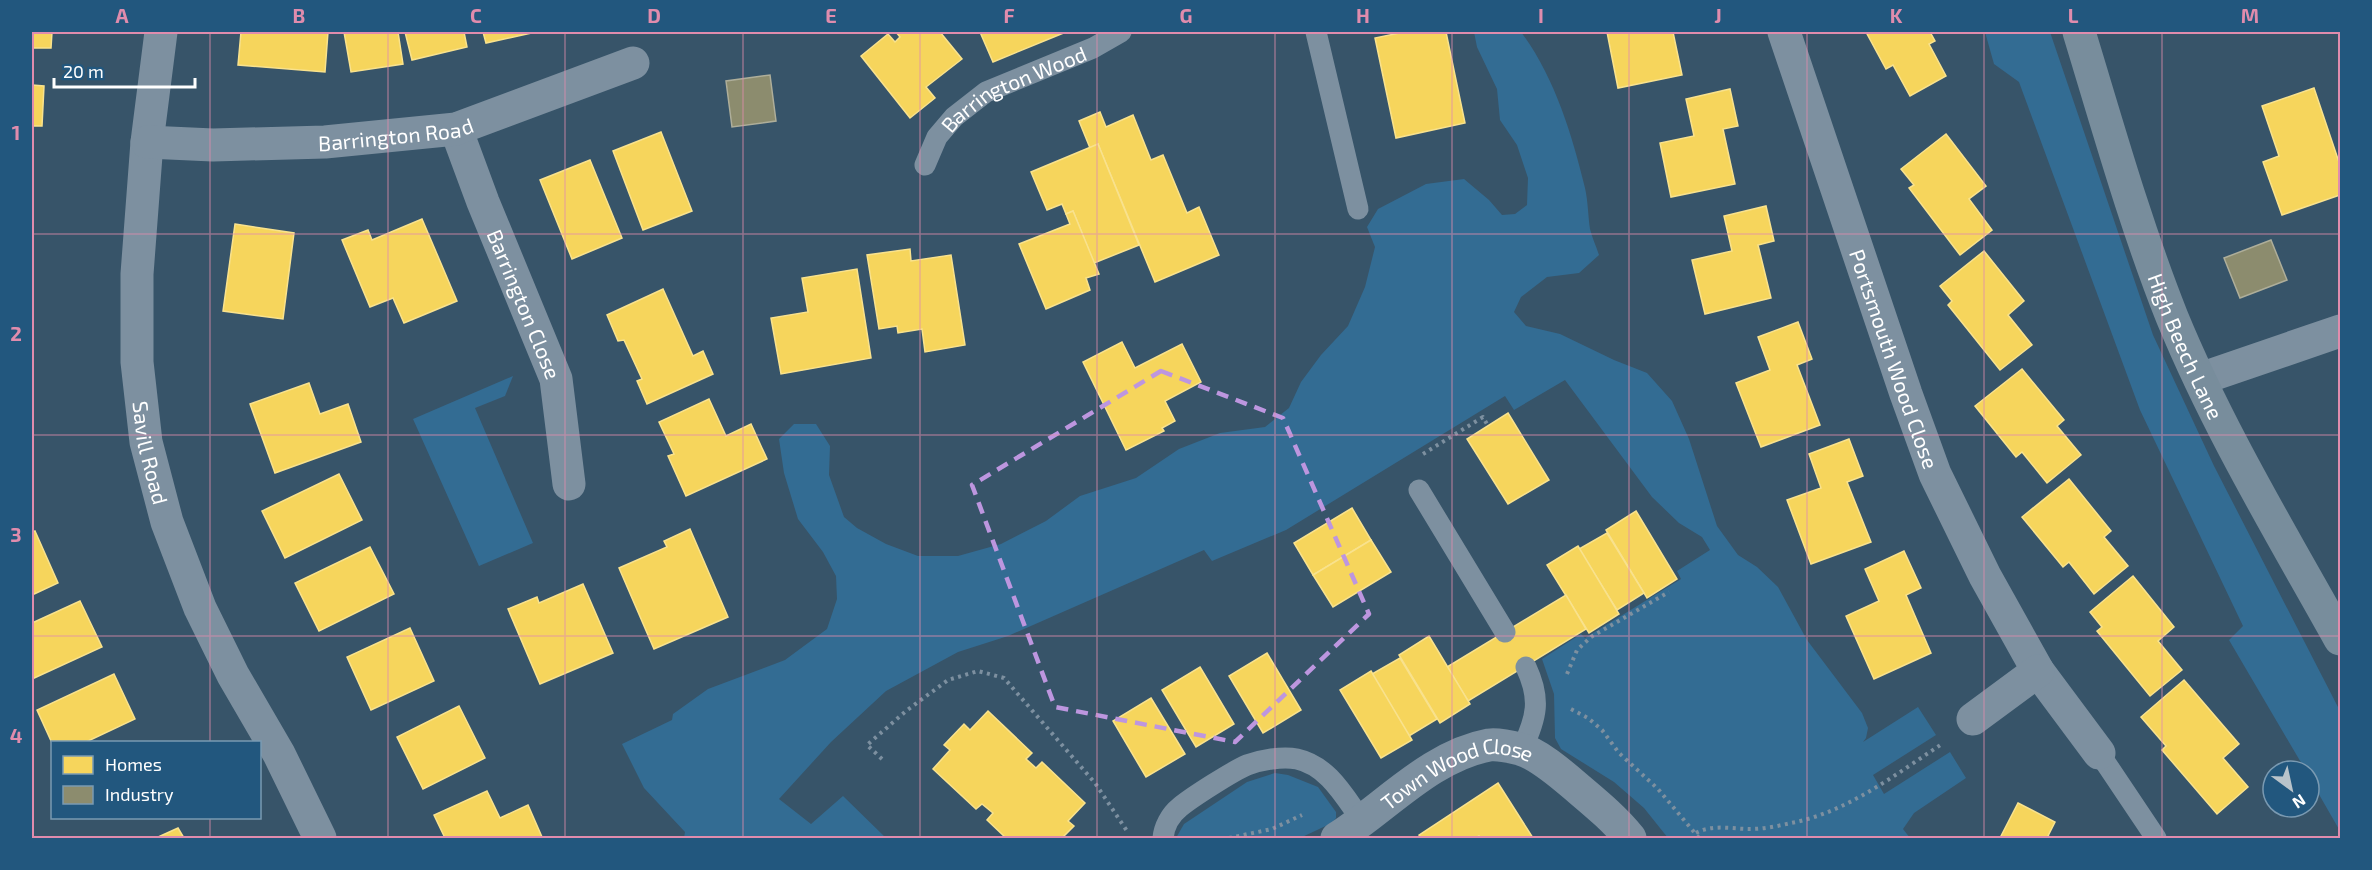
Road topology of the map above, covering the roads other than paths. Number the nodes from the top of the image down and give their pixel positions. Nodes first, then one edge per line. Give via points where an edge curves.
1 (161, 32) edge
2 (1121, 32) edge
3 (1316, 32) edge
4 (1784, 32) edge
5 (2079, 32) edge
6 (633, 63) dead end
7 (456, 129) junction
8 (147, 142) junction
9 (925, 165) dead end
10 (1358, 209) dead end
11 (2340, 331) edge
12 (2200, 379) junction
13 (569, 484) dead end
14 (1419, 490) road end
15 (1505, 632) dead end
16 (2340, 639) edge
17 (1526, 667) dead end
18 (2038, 671) junction
19 (1973, 720) dead end
20 (1522, 749) junction
21 (2099, 753) joint
22 (1350, 830) edge
23 (320, 838) edge
24 (1163, 838) edge
25 (1630, 838) edge
26 (2156, 838) edge

1 - 8 street, Savill Road
2 - 9 lane, Barrington Wood via 1093,48 986,92 954,117 937,137
3 - 10 lane
4 - 18 street, Portsmouth Wood Close via 1935,474
5 - 12 street, High Beech Lane via 2138,220 2172,316
6 - 7 street, Barrington Road
7 - 8 street, Barrington Road via 325,141 213,145
7 - 13 street, Barrington Close via 556,379
8 - 23 street, Savill Road via 137,274 137,362 146,442 167,522 200,608
11 - 12 street
12 - 16 street, High Beech Lane via 2240,461
14 - 15 lane
17 - 20 lane via 1536,700 1531,729
18 - 19 street
18 - 21 street, Portsmouth Wood Close
20 - 22 street, Town Wood Close via 1491,744 1460,754
20 - 25 street, Town Wood Close via 1556,770
21 - 26 lane, Portsmouth Wood Close
22 - 24 lane via 1331,778 1297,759 1270,760 1246,765 1178,808 1164,827

